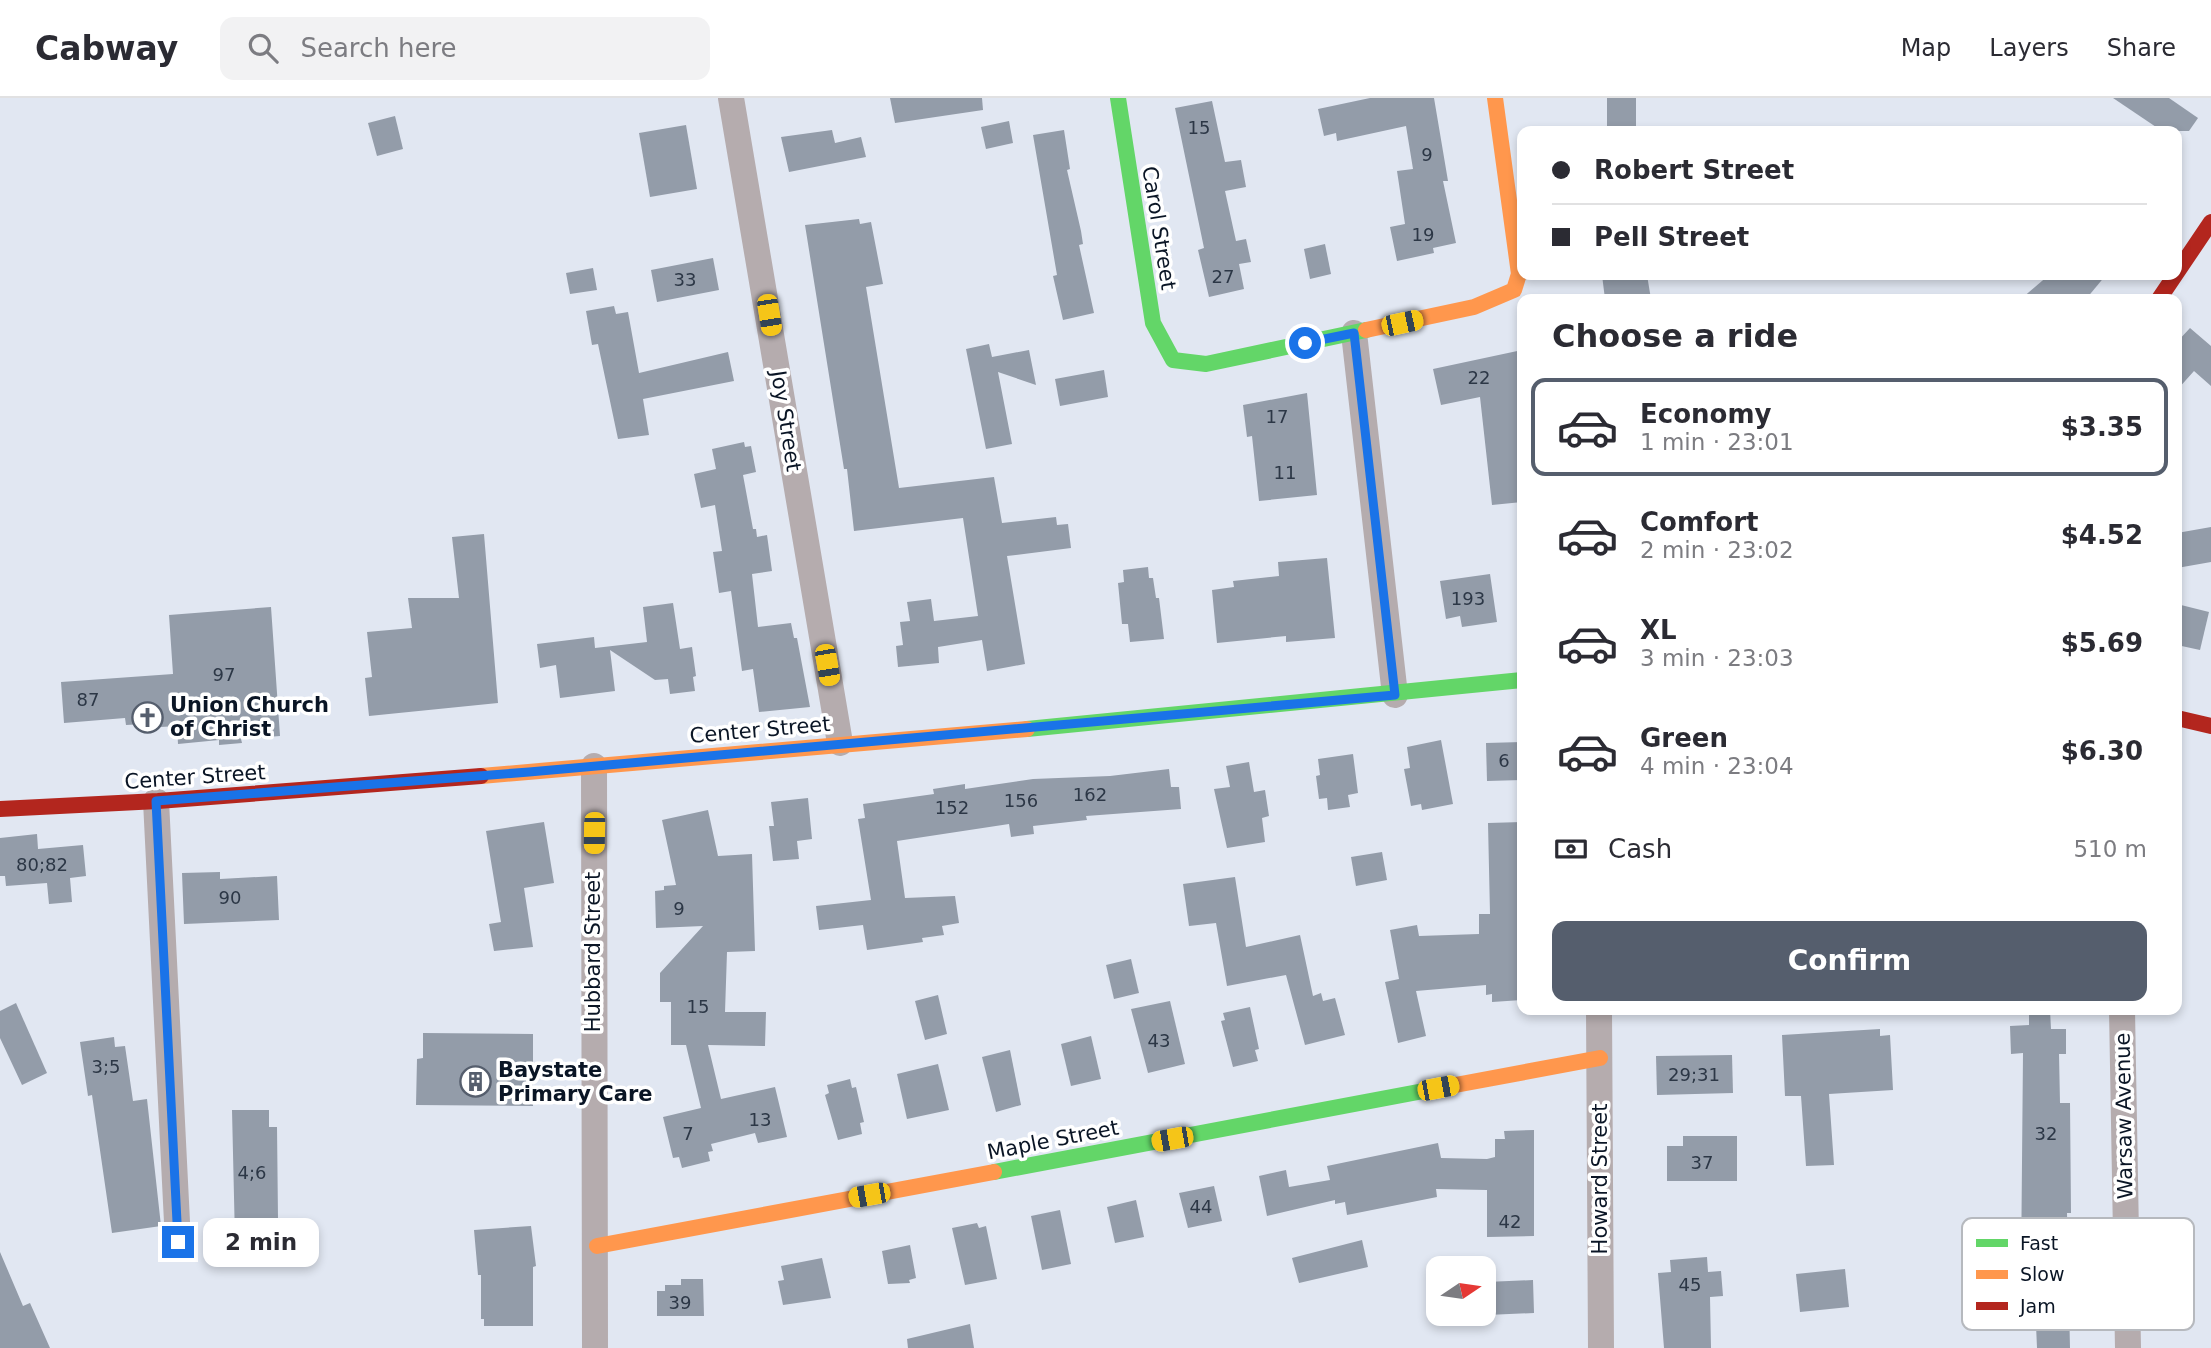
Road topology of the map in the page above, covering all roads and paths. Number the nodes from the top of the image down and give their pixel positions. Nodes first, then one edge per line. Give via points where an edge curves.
1 (731, 98) edge
2 (1118, 98) edge
3 (1495, 98) edge
4 (2211, 222) edge
5 (1517, 259) edge
6 (2182, 265) edge
7 (1517, 280) edge
8 (1354, 333) junction
9 (1517, 681) edge
10 (1395, 695) junction
11 (2182, 719) edge
12 (2211, 726) edge
13 (840, 743) junction
14 (594, 766) junction
15 (156, 801) junction
16 (0, 809) edge
17 (1599, 1015) edge
18 (2122, 1015) edge
19 (1600, 1058) junction
20 (2126, 1218) edge
21 (178, 1242) dead end
22 (597, 1246) junction
23 (2128, 1330) edge
24 (595, 1348) edge
25 (1601, 1348) edge
26 (2128, 1348) edge

1 - 13 street, Joy Street
2 - 8 street, Carol Street via 1153,323 1172,360 1206,364
3 - 5 street
4 - 6 street
7 - 8 street via 1514,290 1474,307
8 - 10 street
9 - 10 street, Center Street
10 - 13 street, Center Street
11 - 12 street
13 - 14 street, Center Street
14 - 15 street, Center Street
14 - 22 street, Hubbard Street
15 - 16 street, Center Street
15 - 21 street
17 - 19 street, Howard Street
18 - 20 street, Warsaw Avenue
19 - 22 street, Maple Street
19 - 25 street, Howard Street
22 - 24 street, Hubbard Street
23 - 26 street, Warsaw Avenue

